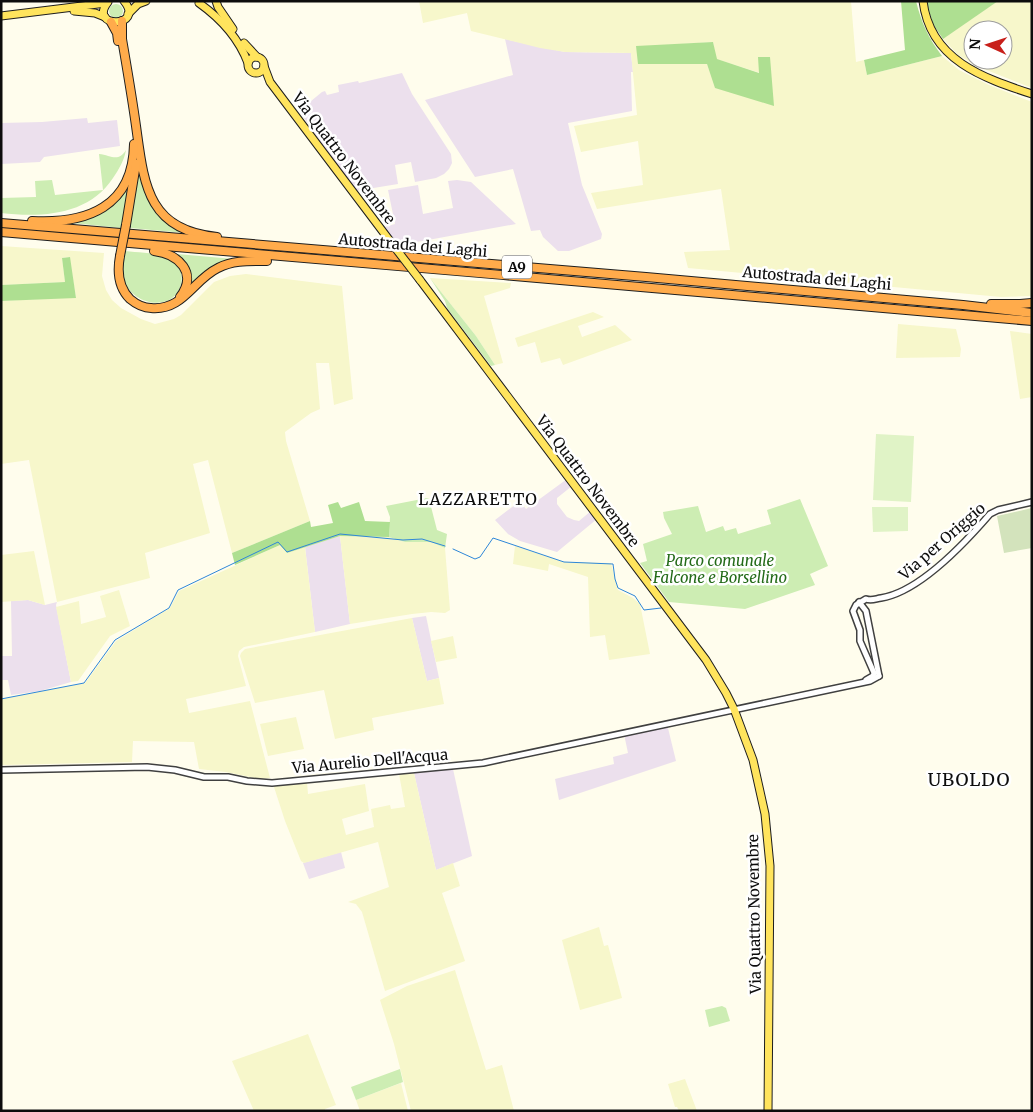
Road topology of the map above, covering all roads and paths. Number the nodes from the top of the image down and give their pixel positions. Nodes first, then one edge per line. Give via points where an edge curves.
1 (124, 1) edge
2 (146, 1) edge
3 (208, 1) edge
4 (216, 1) edge
5 (923, 1) edge
6 (107, 2) edge
7 (197, 2) edge
8 (58, 9) junction
9 (128, 14) junction
10 (1, 16) edge
11 (108, 19) junction
12 (122, 21) junction
13 (257, 57) junction
14 (248, 63) junction
15 (264, 66) junction
16 (257, 73) junction
17 (270, 82) junction
18 (1032, 94) edge
19 (136, 143) junction
20 (1, 222) edge
21 (1, 232) edge
22 (115, 243) junction
23 (253, 245) junction
24 (311, 260) junction
25 (1032, 303) edge
26 (174, 304) junction
27 (963, 305) junction
28 (1032, 313) edge
29 (1032, 321) edge
30 (1032, 502) edge
31 (870, 600) junction
32 (859, 602) junction
33 (866, 611) junction
34 (871, 634) junction
35 (859, 635) junction
36 (872, 641) junction
37 (861, 643) junction
38 (873, 670) junction
39 (879, 676) junction
40 (866, 680) junction
41 (734, 710) junction
42 (2, 770) edge
43 (768, 1111) edge

1 - 9 main road
2 - 9 main road
3 - 7 main road
4 - 13 main road via 248,50
5 - 18 main road via 931,30 955,59 986,78
6 - 8 main road
6 - 11 main road via 104,10
7 - 14 main road via 226,27 245,52
8 - 10 main road
8 - 11 main road via 95,13
9 - 12 main road
11 - 12 main road
11 - 19 highway via 116,34
12 - 19 highway
13 - 14 main road
13 - 15 main road
14 - 16 main road via 250,70
15 - 16 main road
15 - 17 main road
16 - 17 main road
17 - 41 main road, Via Quattro Novembre, bridge via 706,660
19 - 20 highway via 130,172 122,187 113,199 94,213 77,219
19 - 23 highway via 144,181 154,204 167,219 186,230
19 - 26 highway, bridge via 136,165 118,270 121,285 135,303 148,308
20 - 23 highway, Autostrada dei Laghi / A9
21 - 22 highway, Autostrada dei Laghi / A9
22 - 24 highway, Autostrada dei Laghi / A9
22 - 26 highway via 161,252 179,260 186,271 187,283 184,293
23 - 27 highway, Autostrada dei Laghi / A9
24 - 26 highway via 232,262 209,273
24 - 29 highway, Autostrada dei Laghi / A9
25 - 27 highway
27 - 28 highway, Autostrada dei Laghi / A9
30 - 31 street, Via per Origgio via 990,514 915,585 893,596
31 - 32 street, Via per Origgio
31 - 33 street
32 - 33 street
32 - 35 street via 853,611
33 - 34 street
34 - 35 street
34 - 36 street
35 - 37 street
36 - 37 street via 866,645
36 - 39 street
37 - 38 street
38 - 39 street
38 - 40 street via 873,675
39 - 40 street, Via Aurelio Dell'Acqua
40 - 41 street, Via Aurelio Dell'Acqua
41 - 42 street, Via Aurelio Dell'Acqua via 483,763 272,783 204,777 147,767
41 - 43 main road, Via Quattro Novembre via 760,784 769,844

